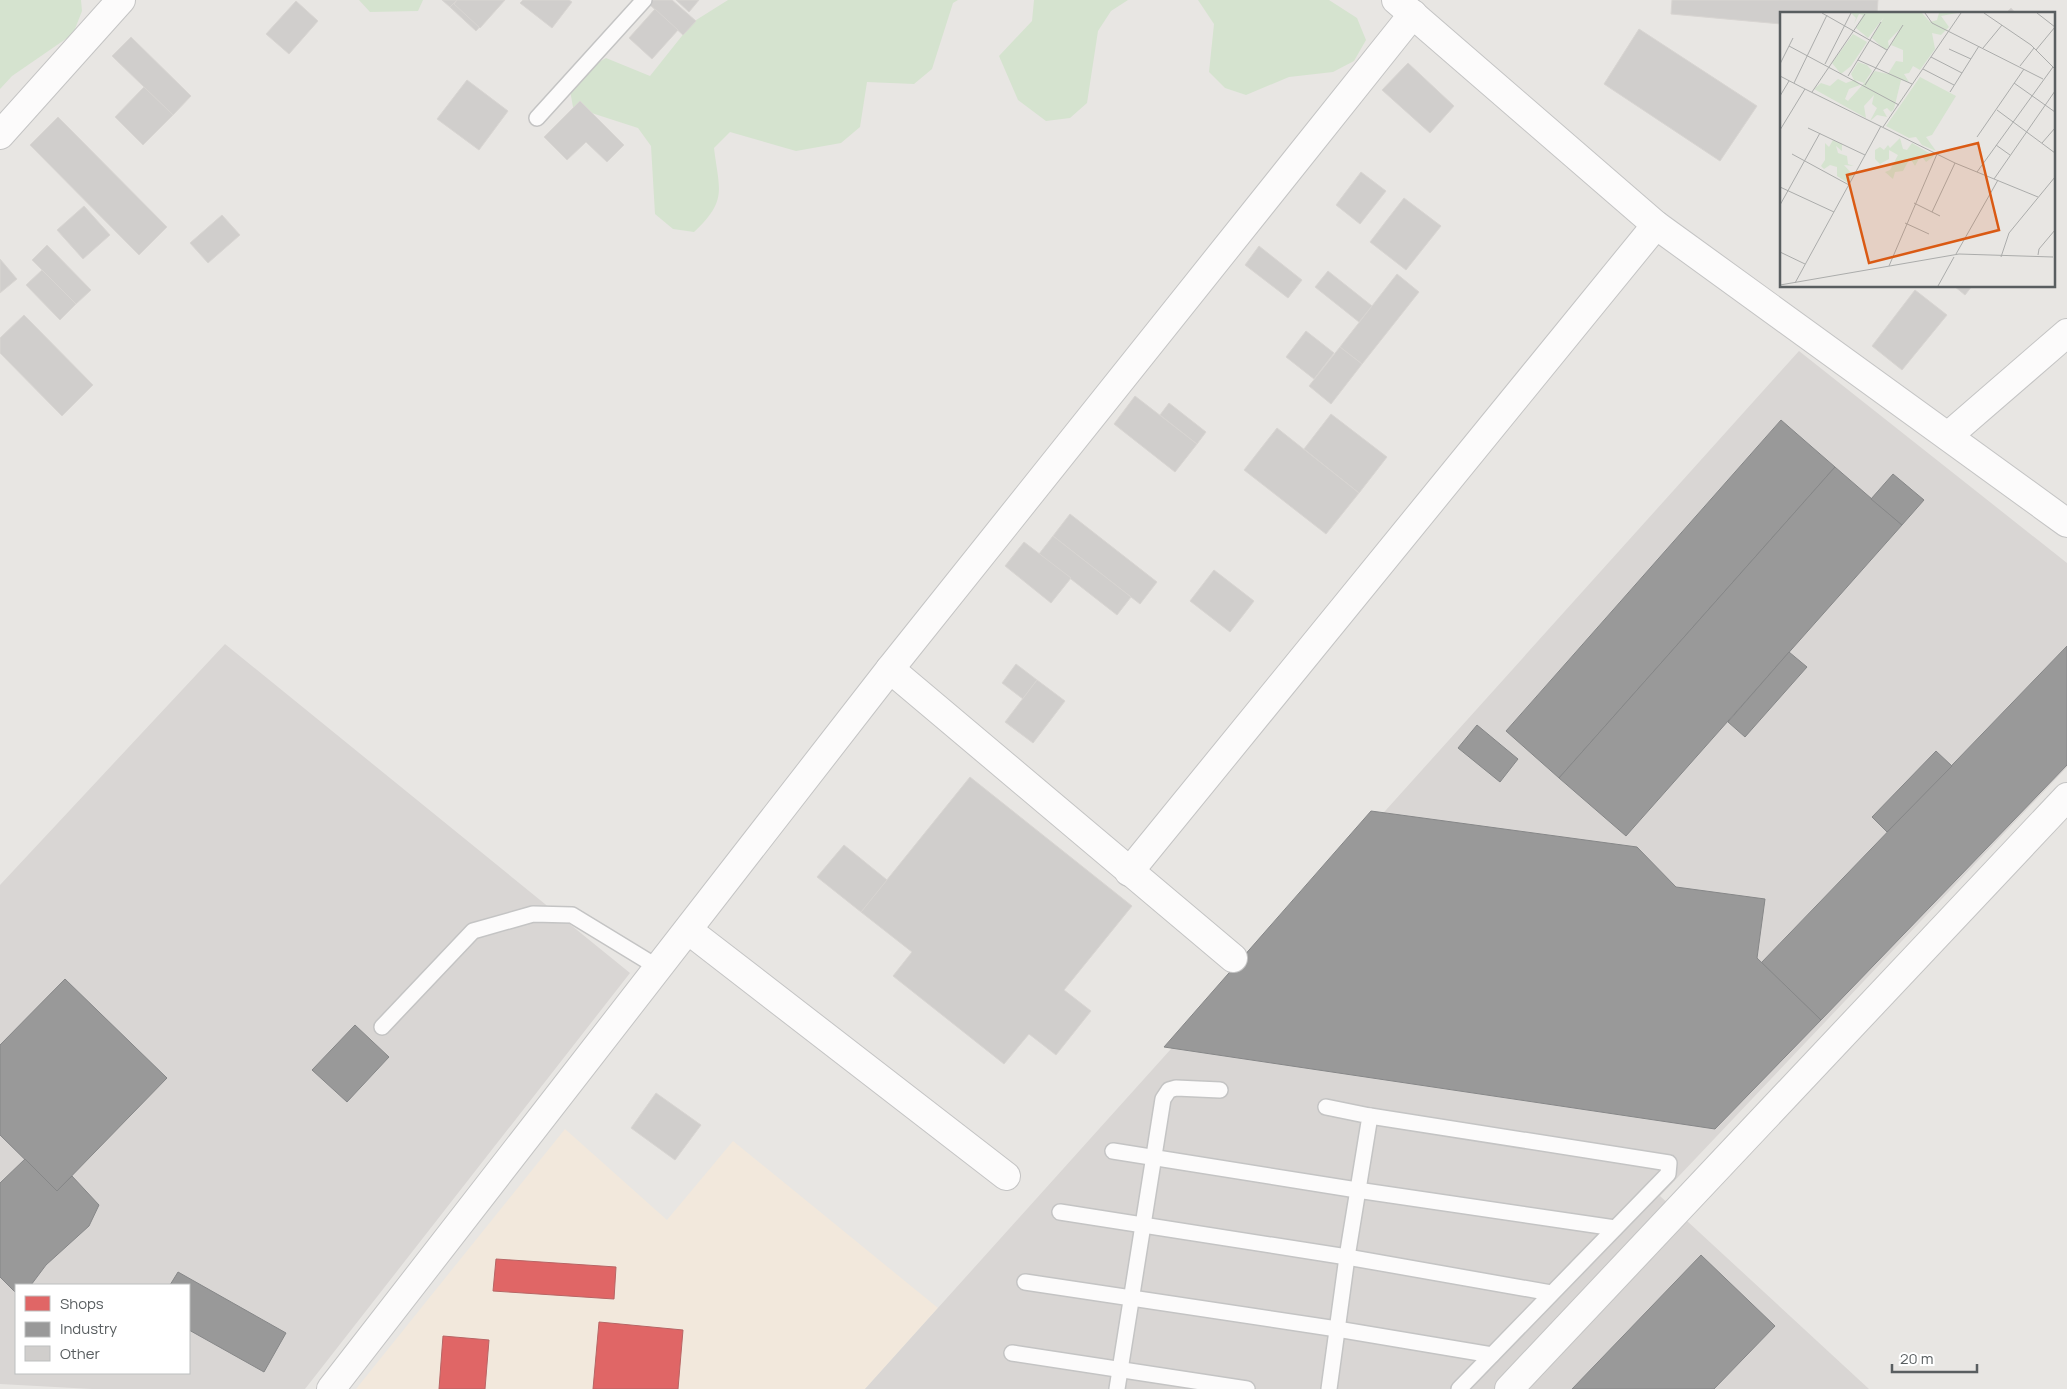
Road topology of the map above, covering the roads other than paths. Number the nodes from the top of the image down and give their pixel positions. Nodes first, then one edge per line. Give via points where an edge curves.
1 (121, 0) edge
2 (644, 0) edge
3 (1404, 7) edge
4 (537, 118) dead end
5 (0, 135) edge
6 (1656, 225) junction
7 (2067, 333) edge
8 (1948, 436) junction
9 (2067, 523) edge
10 (890, 669) junction
11 (2067, 797) edge
12 (1129, 872) junction
13 (688, 930) junction
14 (1233, 958) dead end
15 (659, 968) junction
16 (382, 1027) dead end
17 (1220, 1090) dead end
18 (1326, 1107) dead end
19 (1370, 1116) junction
20 (1113, 1151) dead end
21 (1154, 1158) junction
22 (1006, 1176) dead end
23 (1357, 1190) junction
24 (1060, 1212) dead end
25 (1143, 1226) junction
26 (1615, 1228) junction
27 (1347, 1258) junction
28 (1026, 1282) dead end
29 (1551, 1294) junction
30 (1131, 1299) junction
31 (1337, 1329) junction
32 (1012, 1353) dead end
33 (1492, 1355) junction
34 (1120, 1371) junction
35 (330, 1389) edge
36 (1117, 1389) edge
37 (1247, 1389) edge
38 (1329, 1389) edge
39 (1459, 1389) edge
40 (1509, 1389) edge

1 - 5 street
2 - 4 lane
3 - 6 street
3 - 10 street
6 - 8 street
6 - 12 street
7 - 8 street
8 - 9 street
10 - 12 street
10 - 13 street
11 - 40 street
12 - 14 street
13 - 15 street
13 - 22 street
15 - 16 lane via 572,915 533,914 473,931
15 - 35 street
17 - 21 lane via 1169,1090 1163,1099
18 - 19 lane
19 - 23 lane
19 - 26 lane via 1669,1163 1668,1174
20 - 21 lane
21 - 23 lane
21 - 25 lane
23 - 26 lane
23 - 27 lane
24 - 25 lane
25 - 27 lane
25 - 30 lane
26 - 29 lane
27 - 29 lane
27 - 31 lane
28 - 30 lane
29 - 33 lane
30 - 31 lane
30 - 34 lane
31 - 33 lane
31 - 38 lane
32 - 34 lane
33 - 39 lane
34 - 36 lane
34 - 37 lane

